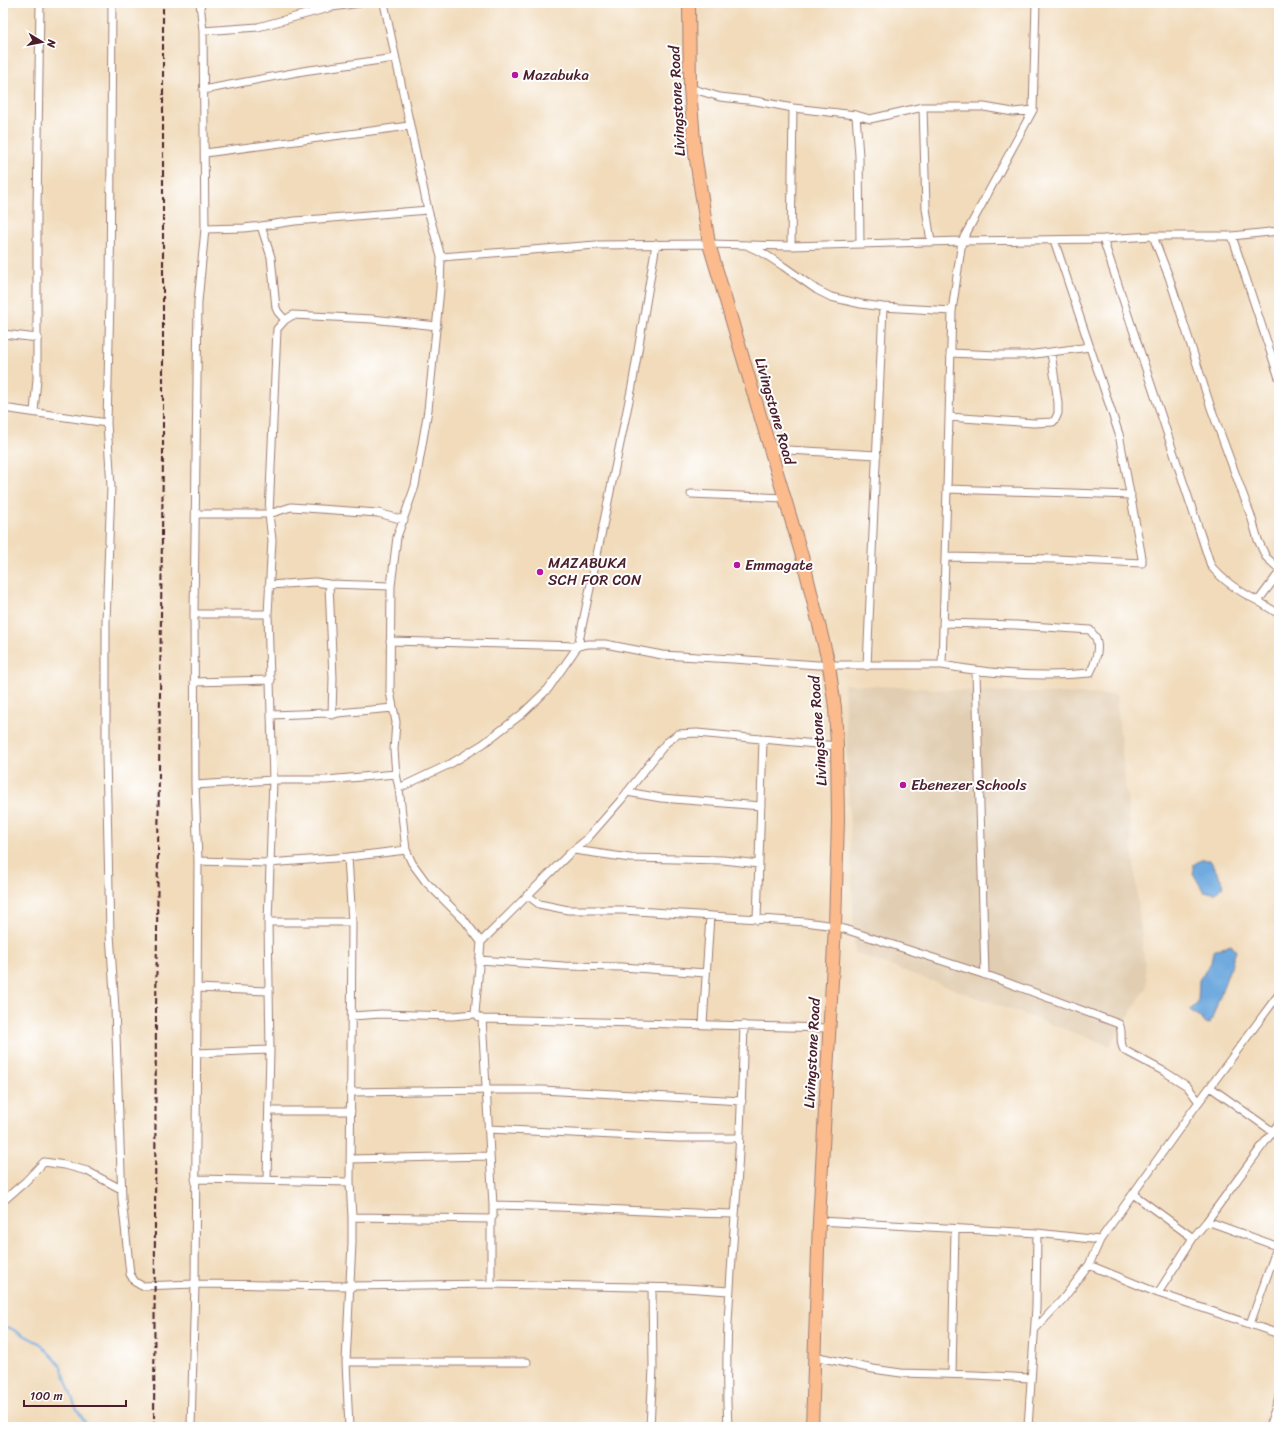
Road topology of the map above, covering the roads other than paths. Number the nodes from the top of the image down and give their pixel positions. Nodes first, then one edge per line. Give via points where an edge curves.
1 (40, 3) edge
2 (112, 3) edge
3 (200, 3) edge
4 (360, 3) edge
5 (384, 3) edge
6 (689, 3) edge
7 (1036, 3) edge
8 (203, 31) junction
9 (395, 58) junction
10 (690, 88) junction
11 (203, 90) junction
12 (923, 107) junction
13 (793, 108) junction
14 (1033, 110) junction
15 (856, 115) junction
16 (409, 126) junction
17 (205, 153) junction
18 (428, 210) junction
19 (261, 226) junction
20 (205, 229) junction
21 (1279, 231) edge
22 (1153, 236) junction
23 (1232, 236) junction
24 (1103, 239) junction
25 (1054, 240) junction
26 (962, 241) junction
27 (931, 242) junction
28 (656, 244) junction
29 (709, 244) junction
30 (742, 244) junction
31 (860, 244) junction
32 (791, 246) junction
33 (440, 257) junction
34 (883, 307) junction
35 (952, 311) junction
36 (285, 320) junction
37 (437, 326) junction
38 (3, 334) edge
39 (38, 338) junction
40 (1090, 347) junction
41 (1051, 352) junction
42 (950, 353) junction
43 (1279, 378) edge
44 (3, 408) edge
45 (34, 412) junction
46 (949, 417) junction
47 (107, 423) junction
48 (770, 449) junction
49 (877, 455) junction
50 (947, 489) junction
51 (691, 494) dead end
52 (1131, 495) junction
53 (784, 498) junction
54 (196, 514) junction
55 (269, 514) junction
56 (404, 520) junction
57 (945, 557) junction
58 (1279, 569) edge
59 (1279, 573) edge
60 (329, 584) junction
61 (269, 586) junction
62 (391, 586) junction
63 (1258, 600) junction
64 (194, 614) junction
65 (268, 614) junction
66 (1279, 614) edge
67 (943, 623) junction
68 (390, 641) junction
69 (578, 646) junction
70 (829, 665) junction
71 (942, 665) junction
72 (867, 666) junction
73 (976, 672) junction
74 (271, 680) junction
75 (194, 682) junction
76 (393, 708) junction
77 (271, 715) junction
78 (332, 715) junction
79 (763, 740) junction
80 (837, 746) junction
81 (396, 774) junction
82 (273, 780) junction
83 (194, 785) junction
84 (399, 788) junction
85 (627, 792) junction
86 (761, 806) junction
87 (406, 850) junction
88 (574, 850) junction
89 (348, 857) junction
90 (198, 861) junction
91 (269, 863) junction
92 (759, 864) junction
93 (527, 895) junction
94 (710, 916) junction
95 (757, 920) junction
96 (268, 922) junction
97 (352, 922) junction
98 (835, 926) junction
99 (481, 942) junction
100 (479, 960) junction
101 (706, 972) junction
102 (985, 975) junction
103 (197, 988) junction
104 (268, 991) junction
105 (1279, 994) edge
106 (475, 1014) junction
107 (352, 1016) junction
108 (482, 1019) junction
109 (703, 1024) junction
110 (744, 1025) junction
111 (830, 1028) junction
112 (270, 1050) junction
113 (196, 1053) junction
114 (1210, 1087) junction
115 (487, 1090) junction
116 (351, 1092) junction
117 (742, 1101) junction
118 (1199, 1102) junction
119 (270, 1111) junction
120 (351, 1111) junction
121 (1279, 1123) edge
122 (488, 1129) junction
123 (1272, 1131) junction
124 (740, 1138) junction
125 (489, 1156) junction
126 (350, 1159) junction
127 (195, 1179) junction
128 (267, 1180) junction
129 (350, 1182) junction
130 (121, 1189) junction
131 (1132, 1194) junction
132 (3, 1200) edge
133 (493, 1205) junction
134 (735, 1214) junction
135 (352, 1217) junction
136 (491, 1219) junction
137 (819, 1221) junction
138 (1207, 1221) junction
139 (955, 1229) junction
140 (1037, 1233) junction
141 (1193, 1238) junction
142 (1100, 1240) junction
143 (1278, 1245) edge
144 (1089, 1265) junction
145 (195, 1284) junction
146 (491, 1284) junction
147 (350, 1286) junction
148 (652, 1288) junction
149 (729, 1291) junction
150 (1158, 1293) junction
151 (1250, 1324) junction
152 (1034, 1329) junction
153 (1279, 1334) edge
154 (814, 1356) junction
155 (346, 1362) junction
156 (527, 1362) dead end
157 (952, 1374) junction
158 (1031, 1378) junction
159 (1279, 1398) edge
160 (1276, 1417) edge
161 (191, 1427) edge
162 (349, 1427) edge
163 (650, 1427) edge
164 (728, 1427) edge
165 (812, 1427) edge
166 (1028, 1427) edge
167 (1269, 1427) edge

1 - 39 street via 36,212
2 - 47 street
3 - 8 street
4 - 8 street via 332,7 258,27
5 - 9 street
6 - 10 highway, Livingstone Road
7 - 14 street
8 - 11 street
9 - 11 street via 303,71
9 - 16 street
10 - 13 street via 720,97
10 - 29 highway, Livingstone Road via 695,153
11 - 17 street
12 - 14 street via 984,107 1013,112
12 - 15 street via 870,119
12 - 27 street via 926,208
13 - 15 street
13 - 32 street
14 - 26 street
15 - 31 street
16 - 17 street
16 - 18 street
17 - 20 street
18 - 19 street
18 - 33 street
19 - 20 street
19 - 36 street via 270,257 276,308
20 - 54 street via 198,302
21 - 23 street
22 - 23 street
22 - 24 street
22 - 58 street via 1258,540 1266,557
23 - 43 street
24 - 25 street
24 - 63 street via 1211,566 1233,587
25 - 26 street
25 - 40 street
26 - 27 street
26 - 35 street
27 - 31 street
28 - 29 street
28 - 33 street via 596,245
28 - 69 street via 632,386
29 - 30 street
29 - 48 highway, Livingstone Road
30 - 32 street
30 - 34 street via 763,253 830,297
31 - 32 street
33 - 37 street
34 - 35 street
34 - 49 street
35 - 42 street
36 - 37 street via 293,316 356,318
36 - 55 street via 277,330
37 - 56 street via 428,410 417,478
38 - 39 street
39 - 45 street
40 - 41 street
40 - 52 street via 1119,434
41 - 42 street via 998,356
41 - 46 street via 1058,403 1058,413 1053,422
42 - 46 street
44 - 45 street
45 - 47 street
46 - 50 street
47 - 130 street via 111,487 106,621 106,757 110,934
48 - 49 street
48 - 53 highway, Livingstone Road
49 - 72 street
50 - 52 street
50 - 57 street
51 - 53 street
52 - 57 street via 1142,563
53 - 70 highway, Livingstone Road via 802,556
54 - 55 street
54 - 64 street
55 - 56 street via 291,506 378,513
55 - 61 street via 272,540
56 - 62 street via 397,538
57 - 67 street
59 - 63 street
60 - 61 street via 315,582
60 - 62 street
60 - 78 street
61 - 65 street
62 - 68 street
63 - 66 street
64 - 65 street
64 - 75 street
65 - 74 street
67 - 71 street
67 - 73 street via 1090,630 1096,638 1095,665 1090,673 1047,676
68 - 69 street
68 - 76 street via 390,692
69 - 70 street via 605,644 662,655
69 - 84 street via 548,689 522,714 483,744 450,764
70 - 72 street
70 - 80 highway, Livingstone Road
71 - 72 street
71 - 73 street
73 - 102 street
74 - 75 street
74 - 77 street
75 - 83 street
76 - 78 street
76 - 81 street via 396,722
77 - 78 street
77 - 82 street
79 - 80 street
79 - 85 street via 678,734 666,743
79 - 86 street
80 - 98 highway, Livingstone Road
81 - 82 street via 326,780
81 - 84 street
82 - 83 street
82 - 91 street
83 - 90 street
84 - 87 street
85 - 86 street via 661,798
85 - 88 street via 586,840
86 - 92 street
87 - 89 street
87 - 99 street via 426,882 465,921
88 - 92 street via 630,858 723,860
88 - 93 street
89 - 91 street
89 - 97 street
90 - 91 street
90 - 103 street
91 - 96 street
92 - 95 street
93 - 94 street via 539,904 568,910 622,910
93 - 99 street
94 - 95 street
94 - 101 street
95 - 98 street
96 - 97 street
96 - 104 street
97 - 107 street
98 - 102 street
98 - 111 highway, Livingstone Road
99 - 100 street
100 - 101 street
100 - 106 street
101 - 109 street
102 - 118 street via 1118,1024 1122,1030 1121,1046 1124,1050 1187,1086
103 - 104 street
103 - 113 street
104 - 112 street
105 - 114 street
106 - 107 street
106 - 108 street
107 - 116 street
108 - 109 street
108 - 115 street
109 - 110 street
110 - 111 street
110 - 117 street
111 - 137 highway, Livingstone Road
112 - 113 street
112 - 119 street
113 - 127 street
114 - 118 street
114 - 123 street
115 - 116 street
115 - 117 street via 580,1092
115 - 122 street
116 - 120 street
117 - 124 street
118 - 131 street
119 - 120 street
119 - 128 street
120 - 126 street
121 - 123 street
122 - 124 street via 678,1138
122 - 125 street
123 - 138 street
124 - 134 street
125 - 126 street
125 - 133 street
126 - 129 street
127 - 128 street
127 - 145 street
128 - 129 street
129 - 135 street
130 - 132 street via 87,1171 44,1162
130 - 145 street via 130,1274 133,1279 142,1286
131 - 141 street
131 - 142 street
133 - 134 street
133 - 136 street
134 - 149 street
135 - 136 street
135 - 147 street
136 - 146 street
137 - 139 street
137 - 154 highway, Livingstone Road
138 - 141 street
138 - 143 street
139 - 140 street
139 - 157 street
140 - 142 street
140 - 152 street
141 - 150 street
142 - 144 street
143 - 151 street
144 - 150 street
144 - 152 street via 1063,1299
145 - 147 street
145 - 161 street
146 - 147 street
146 - 148 street
147 - 155 street
148 - 149 street
148 - 163 street via 653,1368
149 - 164 street via 726,1354
150 - 151 street
151 - 153 street
152 - 158 street
154 - 157 street via 887,1371
154 - 165 highway, Livingstone Road
155 - 156 street
155 - 162 street
157 - 158 street
158 - 166 street
159 - 160 street
160 - 167 street

